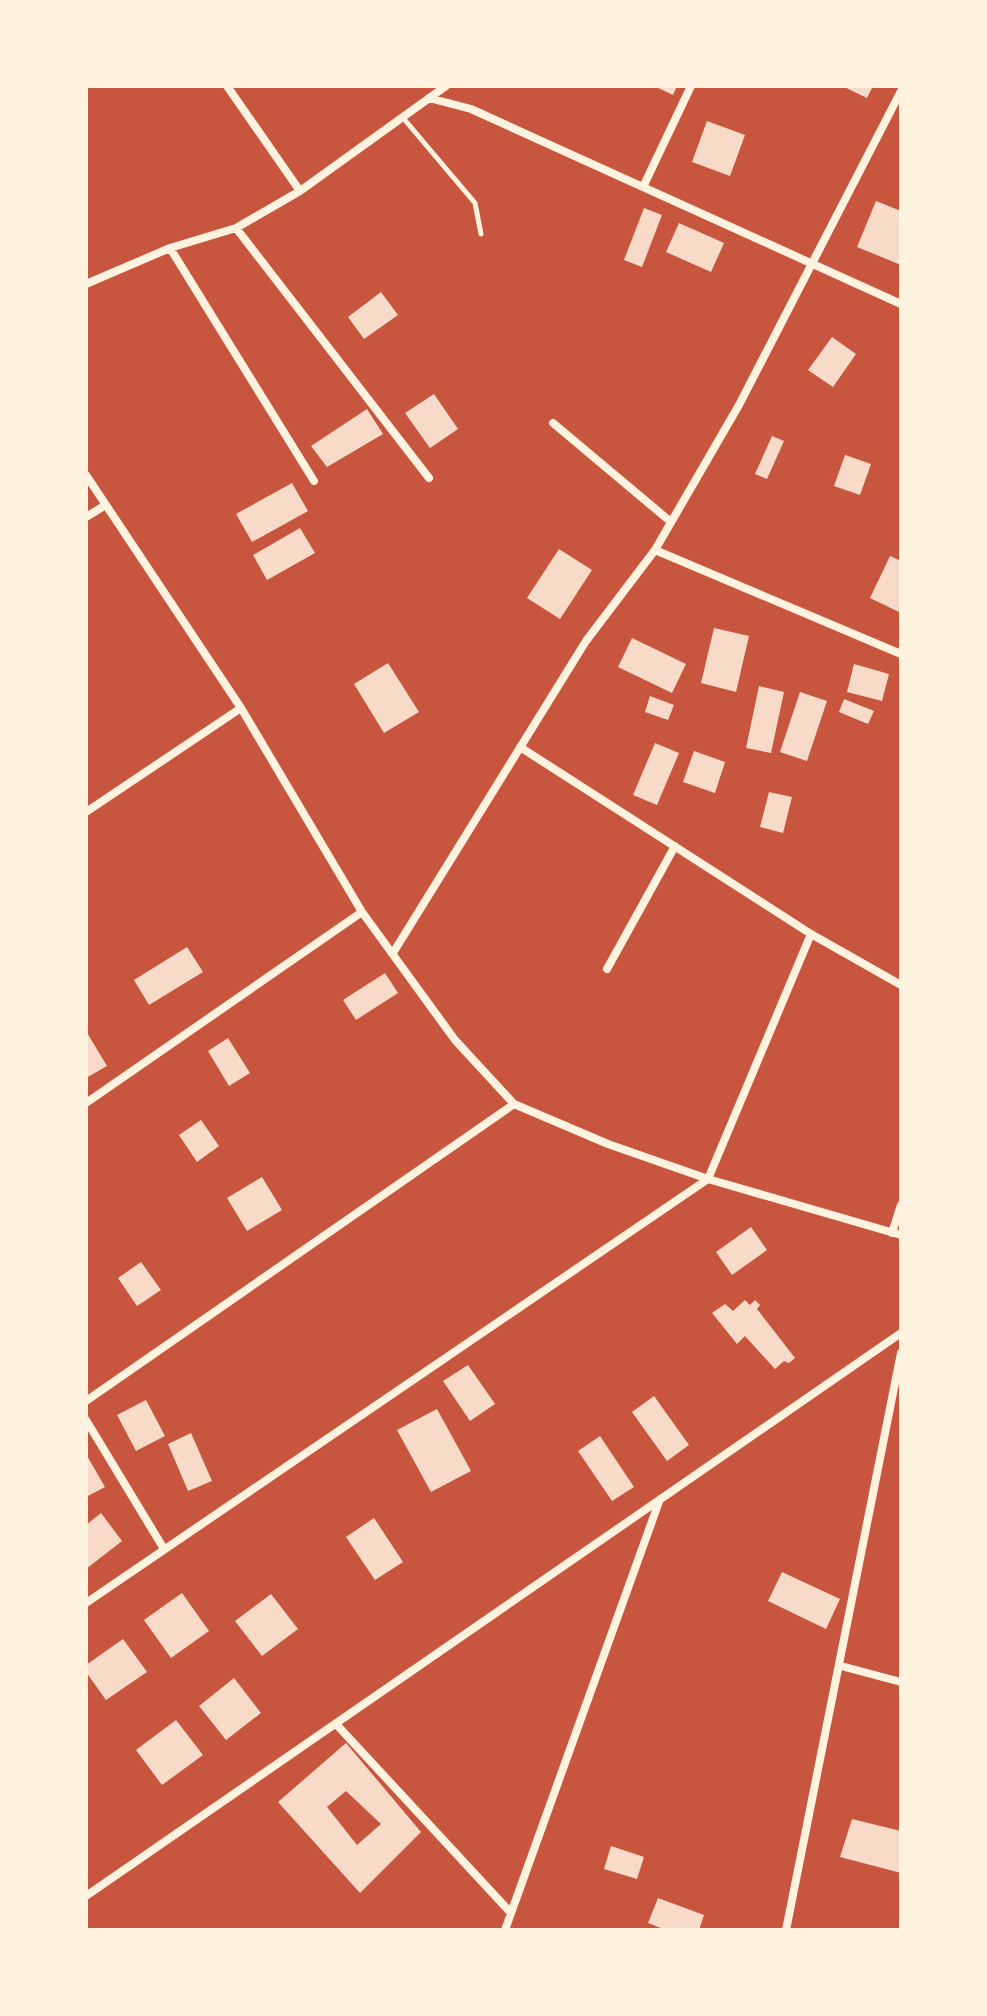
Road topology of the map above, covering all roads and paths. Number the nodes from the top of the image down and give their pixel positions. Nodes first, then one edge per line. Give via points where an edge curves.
1 (227, 86) edge
2 (446, 86) edge
3 (691, 86) edge
4 (901, 91) edge
5 (429, 98) junction
6 (898, 108) edge
7 (404, 119) junction
8 (643, 187) junction
9 (300, 191) junction
10 (236, 228) junction
11 (481, 234) dead end
12 (170, 248) junction
13 (811, 262) junction
14 (86, 284) edge
15 (901, 304) edge
16 (553, 423) dead end
17 (86, 475) edge
18 (429, 478) dead end
19 (314, 481) dead end
20 (104, 506) junction
21 (86, 517) edge
22 (671, 522) junction
23 (655, 550) junction
24 (901, 654) edge
25 (241, 708) junction
26 (520, 747) junction
27 (86, 812) edge
28 (675, 846) junction
29 (362, 912) junction
30 (811, 934) junction
31 (393, 953) junction
32 (607, 969) dead end
33 (901, 985) edge
34 (86, 1103) edge
35 (514, 1104) junction
36 (708, 1179) junction
37 (901, 1205) edge
38 (897, 1234) edge
39 (901, 1333) edge
40 (901, 1353) edge
41 (86, 1401) edge
42 (86, 1420) edge
43 (660, 1498) junction
44 (164, 1549) junction
45 (86, 1603) edge
46 (841, 1666) junction
47 (901, 1682) edge
48 (336, 1724) junction
49 (86, 1896) edge
50 (511, 1913) junction
51 (505, 1930) edge
52 (786, 1930) edge

1 - 9 street
2 - 5 street
3 - 8 street
4 - 6 street
5 - 7 street
5 - 8 street via 471,109
6 - 13 street
7 - 9 street
7 - 11 lane via 475,203
8 - 13 street
9 - 10 street
10 - 12 street
10 - 18 street
12 - 14 street
12 - 19 street
13 - 15 street
13 - 22 street via 739,405
16 - 22 street
17 - 20 street
20 - 21 street
20 - 25 street
22 - 23 street
23 - 24 street
23 - 26 street via 586,641
25 - 27 street
25 - 29 street
26 - 28 street
26 - 31 street
28 - 30 street
28 - 32 street
29 - 31 street
29 - 34 street
30 - 33 street
30 - 36 street
31 - 35 street via 455,1040
35 - 36 street
35 - 41 street
36 - 38 street
36 - 44 street
37 - 38 street
39 - 43 street
40 - 46 street
42 - 44 street
43 - 48 street
43 - 50 street
44 - 45 street
46 - 47 street
46 - 52 street
48 - 49 street
48 - 50 street
50 - 51 street

